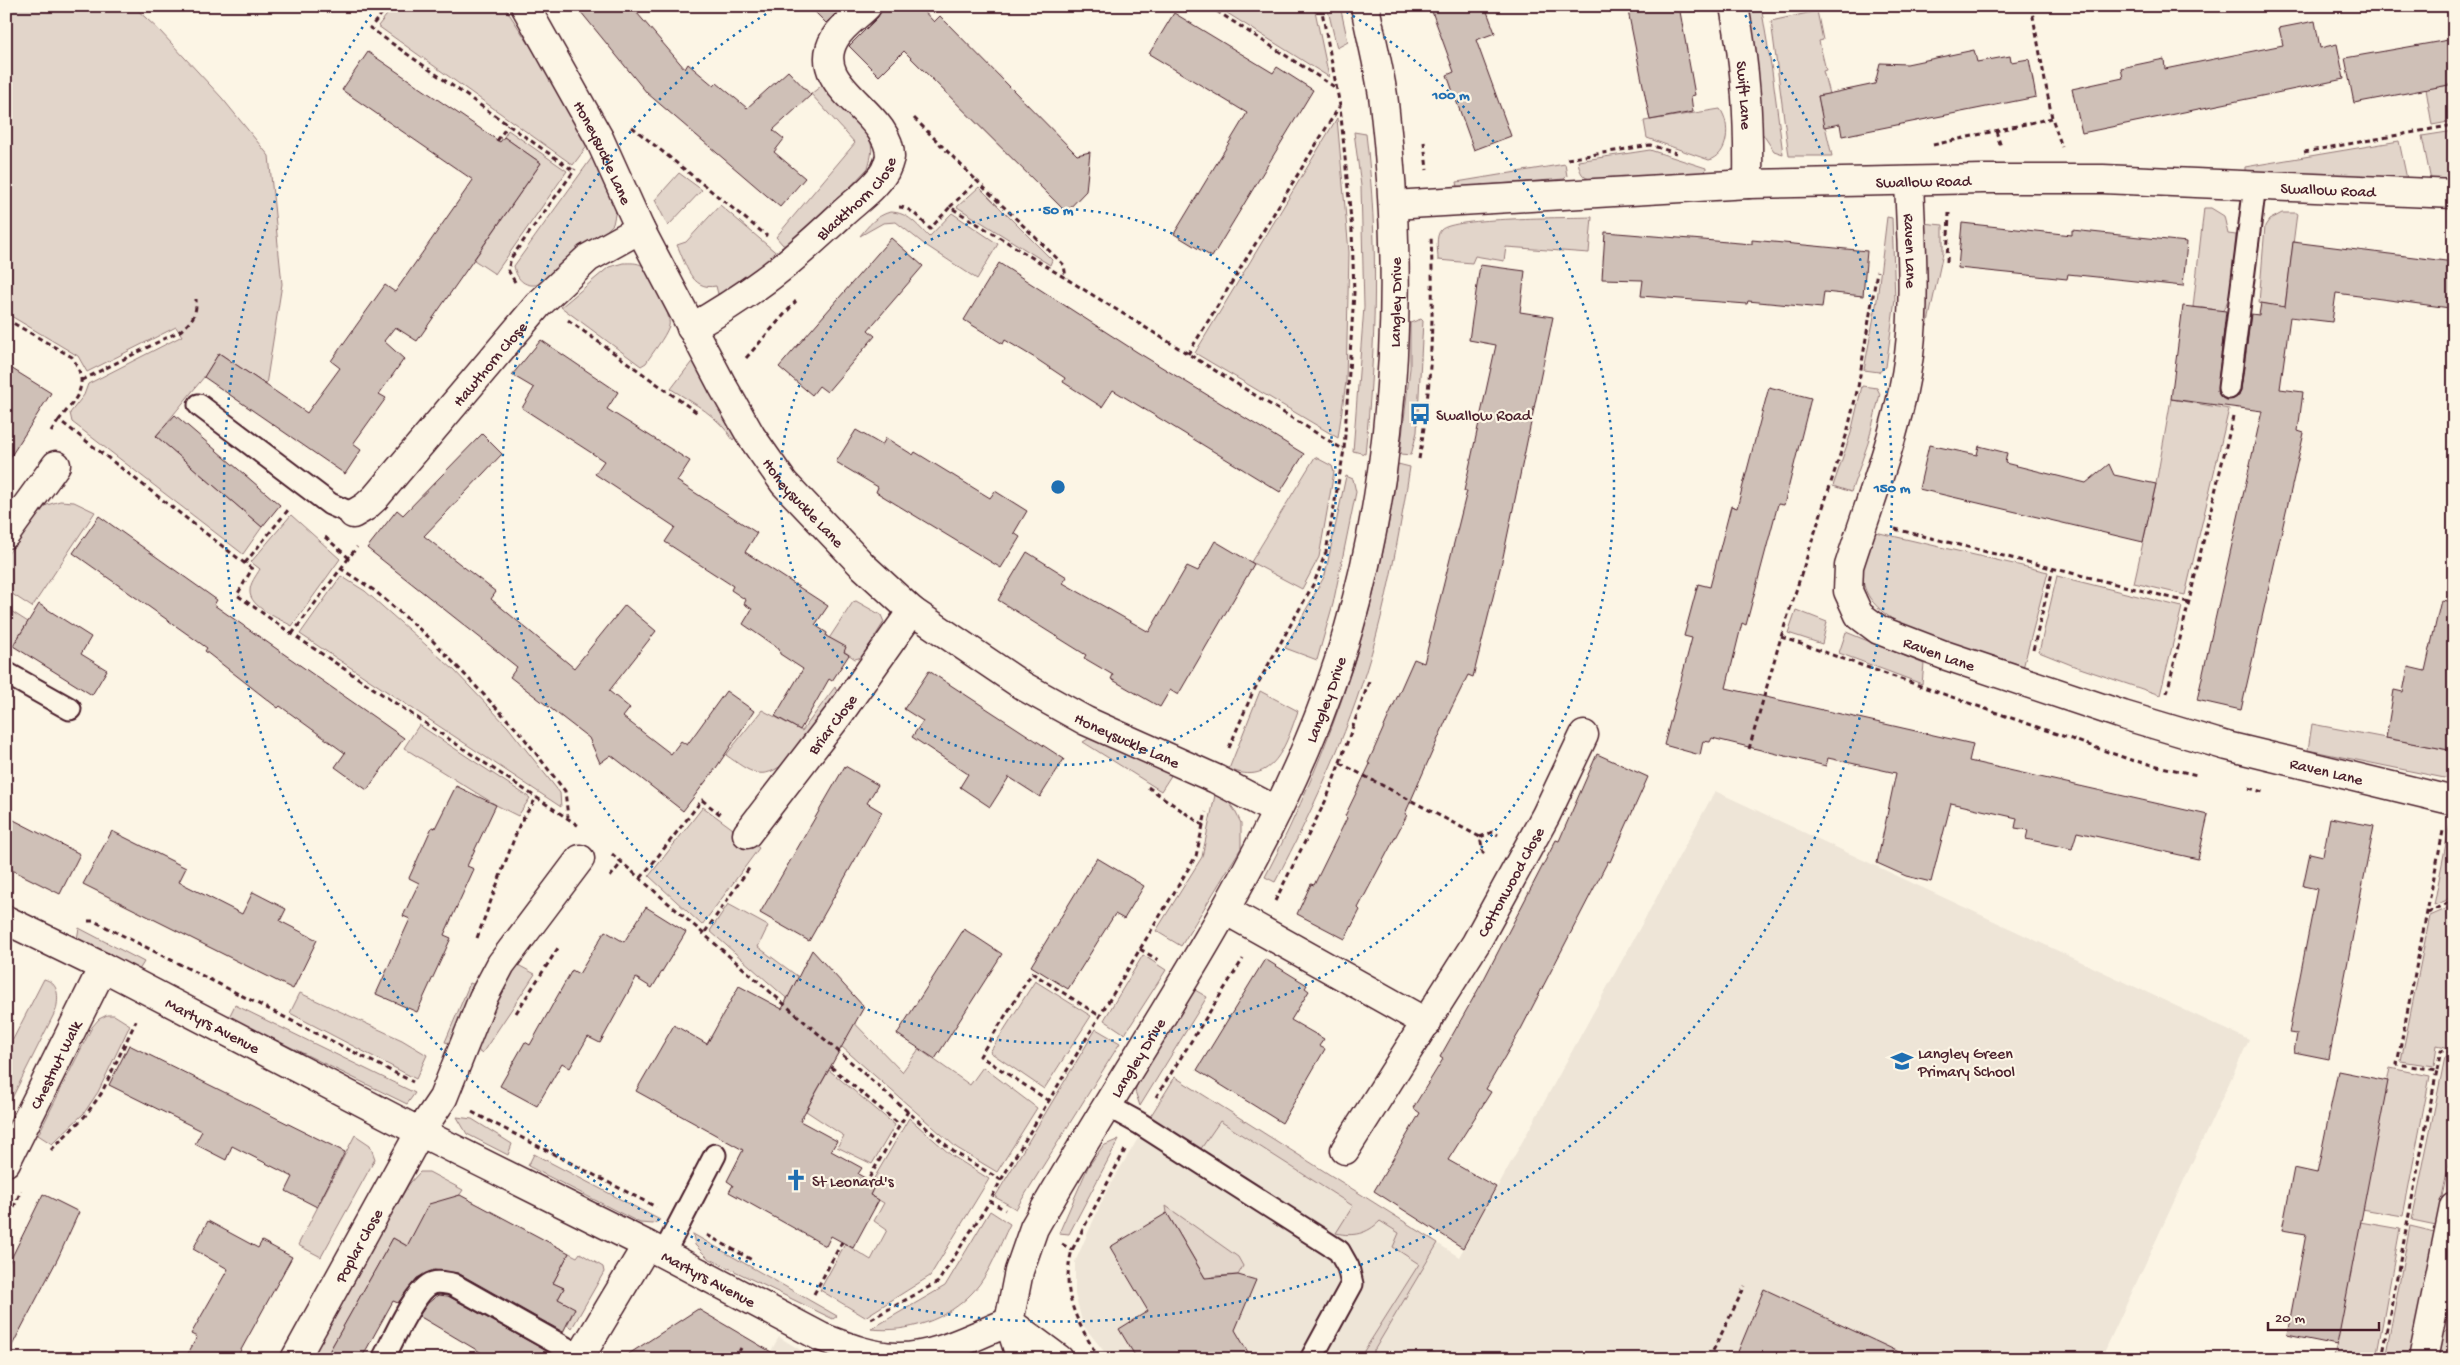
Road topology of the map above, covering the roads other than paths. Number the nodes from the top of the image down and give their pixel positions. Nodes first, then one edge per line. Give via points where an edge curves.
1 (525, 6) edge
2 (867, 6) edge
3 (1365, 6) edge
4 (1734, 6) edge
5 (1909, 181) junction
6 (1748, 184) junction
7 (2255, 185) junction
8 (2454, 194) edge
9 (1393, 205) junction
10 (640, 229) junction
11 (691, 328) junction
12 (2229, 388) road end
13 (199, 405) dead end
14 (56, 465) dead end
15 (353, 514) joint
16 (6, 534) edge
17 (912, 611) junction
18 (6, 673) edge
19 (70, 709) dead end
20 (1584, 735) dead end
21 (2452, 801) edge
22 (1277, 811) junction
23 (747, 834) road end
24 (580, 859) dead end
25 (1225, 910) junction
26 (6, 920) edge
27 (103, 967) junction
28 (1427, 1023) junction
29 (1106, 1105) junction
30 (420, 1132) junction
31 (1345, 1150) dead end
32 (715, 1155) dead end
33 (6, 1162) edge
34 (2454, 1207) edge
35 (655, 1249) junction
36 (1009, 1322) junction
37 (580, 1357) edge
38 (295, 1359) edge
39 (383, 1359) edge
40 (1021, 1359) edge
41 (1059, 1359) edge
42 (1311, 1359) edge
43 (2424, 1359) edge

1 - 10 street, Honeysuckle Lane via 599,138
2 - 11 street, Blackthorn Close via 836,37 830,48 830,63 833,76 843,90 882,129 889,145 890,159 885,171 868,190 765,280
3 - 9 street, Langley Drive via 1383,99
4 - 6 street, Swift Lane via 1744,58
5 - 6 street, Swallow Road
5 - 7 street, Swallow Road via 2094,179
5 - 21 street, Raven Lane via 1912,275 1909,355 1898,408 1849,566 1848,591 1859,615 1879,630 1944,656 2159,726 2327,772
6 - 9 street, Swallow Road
7 - 8 street, Swallow Road
7 - 12 lane
9 - 22 street, Langley Drive via 1393,372 1385,456 1371,539 1353,618 1331,684 1307,747
10 - 11 street, Honeysuckle Lane
10 - 15 street, Hawthorn Close via 588,258 544,298 366,508
11 - 17 street, Honeysuckle Lane via 751,436 784,483 863,566
13 - 15 lane via 330,504
14 - 16 street
17 - 22 street, Honeysuckle Lane via 1023,686 1086,721 1216,779
17 - 23 street, Briar Close
18 - 19 lane
20 - 28 street, Cottonwood Close via 1517,871
22 - 25 street, Langley Drive
24 - 30 street via 501,964 483,998 443,1098
25 - 28 street
25 - 29 street, Langley Drive
26 - 27 street, Martyrs Avenue
27 - 30 street, Martyrs Avenue
27 - 33 street, Chestnut Walk
28 - 31 street, Cottonwood Close
29 - 36 street, Langley Drive via 1034,1228 1019,1271
29 - 42 lane via 1339,1250 1352,1284
30 - 35 street, Martyrs Avenue
30 - 38 street, Poplar Close
32 - 35 lane via 680,1220
34 - 43 street
35 - 36 street, Martyrs Avenue via 821,1337 872,1354 897,1357 924,1354
35 - 37 street
36 - 40 street
36 - 41 street
37 - 39 lane via 452,1284 434,1282 418,1294

